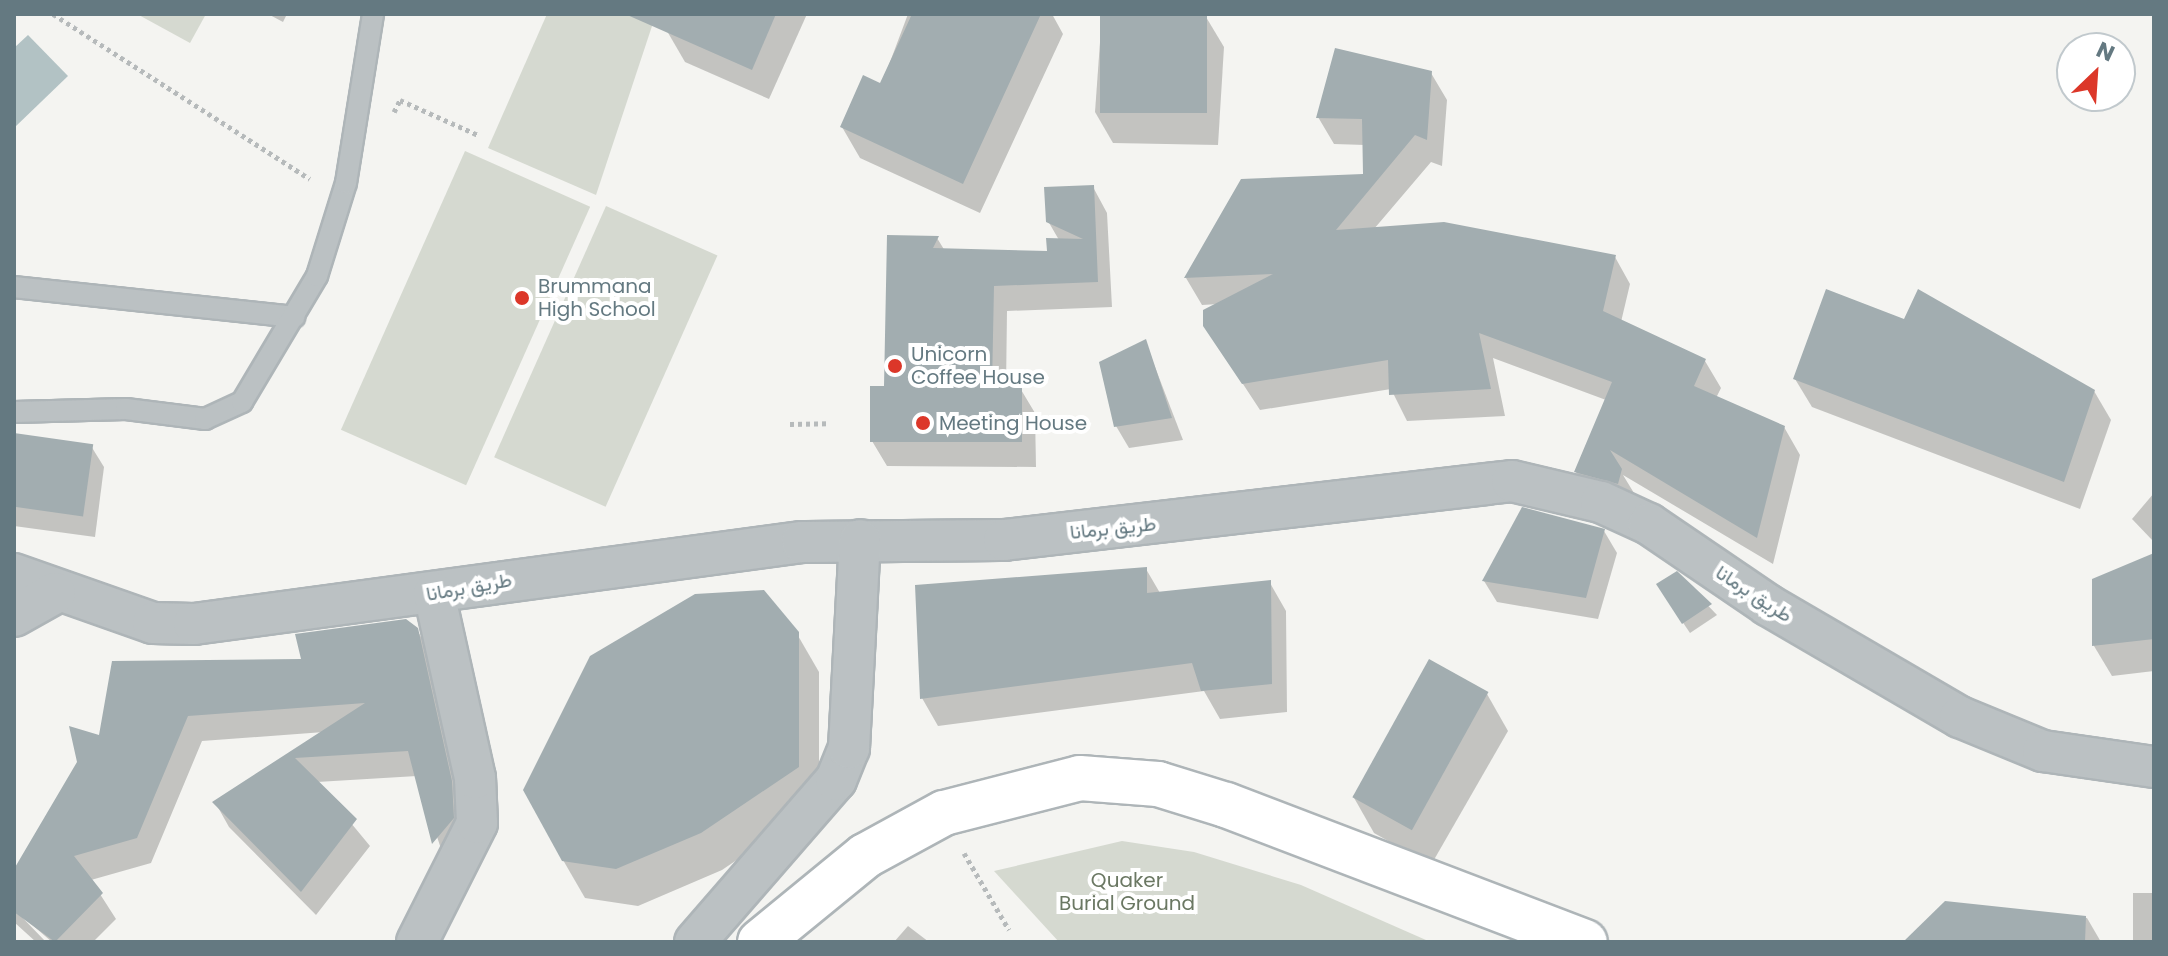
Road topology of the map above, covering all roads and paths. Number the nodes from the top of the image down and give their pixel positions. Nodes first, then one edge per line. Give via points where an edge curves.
1 (53, 14) edge
2 (373, 14) edge
3 (395, 111) dead end
4 (478, 135) dead end
5 (302, 178) dead end
6 (14, 287) edge
7 (294, 317) junction
8 (14, 412) edge
9 (829, 423) dead end
10 (790, 424) dead end
11 (860, 540) junction
12 (14, 574) edge
13 (55, 593) junction
14 (434, 593) junction
15 (14, 616) edge
16 (2154, 767) edge
17 (979, 881) dead end
18 (1009, 930) dead end
19 (417, 942) edge
20 (695, 942) edge
21 (760, 942) edge
22 (1585, 942) edge

1 - 5 path
2 - 7 lane via 346,183 317,276
3 - 4 path via 400,100
6 - 7 lane
7 - 8 lane via 242,402 205,419 112,408
9 - 10 path
11 - 14 street, طريق برمانا via 567,570
11 - 16 street, طريق برمانا via 1004,540 1512,481 1601,502 1649,524 1768,605 1960,717 2043,751
11 - 20 street via 849,748 836,780
12 - 13 street, طريق برمانا
13 - 14 street, طريق برمانا via 153,623 194,624
13 - 15 street
14 - 19 street via 475,778 477,823
17 - 18 path
21 - 22 main road via 865,856 944,813 1080,778 1158,784 1226,805

